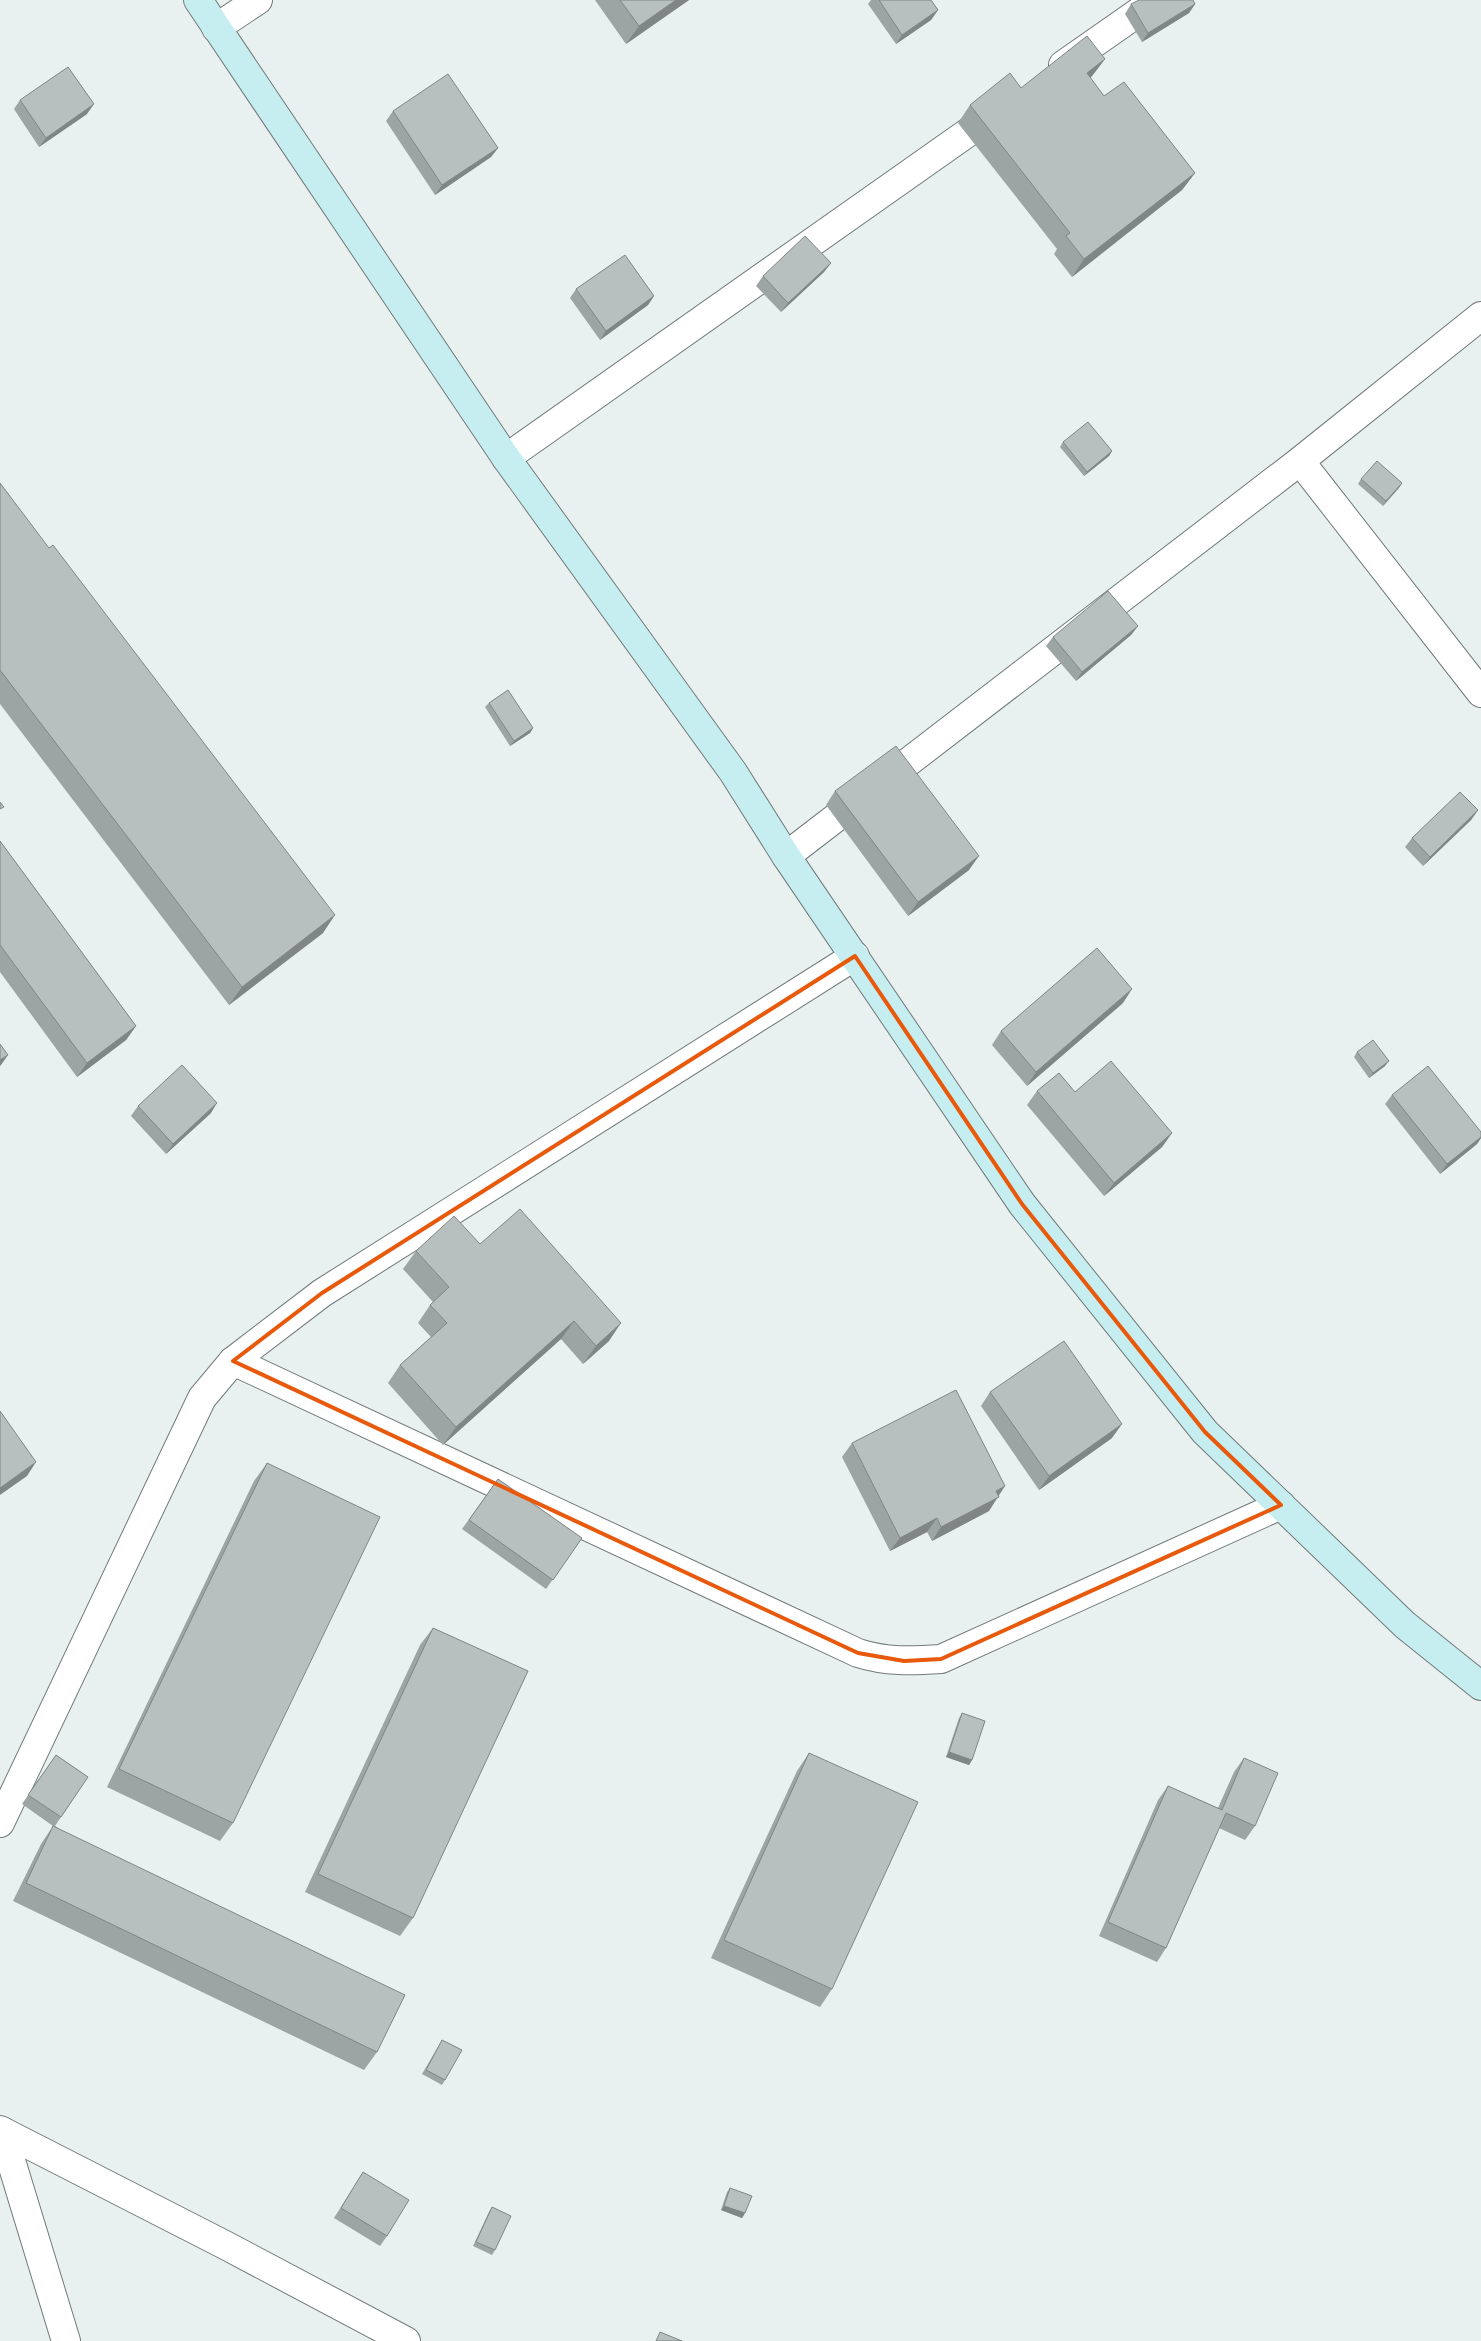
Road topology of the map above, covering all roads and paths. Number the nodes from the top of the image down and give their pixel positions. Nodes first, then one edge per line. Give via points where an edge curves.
1 (198, 0) edge
2 (258, 0) edge
3 (1156, 0) edge
4 (216, 28) junction
5 (1042, 80) edge
6 (1018, 97) edge
7 (1481, 316) edge
8 (506, 458) junction
9 (1300, 461) junction
10 (1481, 693) edge
11 (786, 856) junction
12 (855, 956) junction
13 (233, 1361) junction
14 (1281, 1504) junction
15 (1481, 1686) edge
16 (0, 1823) edge
17 (1, 2131) edge
18 (66, 2341) edge
19 (406, 2341) edge

1 - 4 main road
2 - 4 street
3 - 5 street
4 - 8 main road
6 - 8 street
7 - 9 street
8 - 11 main road via 733,772
9 - 10 street
9 - 11 street
11 - 12 main road
12 - 13 street via 322,1293
12 - 14 main road via 1022,1204 1206,1432
13 - 14 street via 858,1653 877,1659 904,1662 942,1658
13 - 16 street via 202,1398
14 - 15 main road via 1405,1625
17 - 18 street
17 - 19 street

